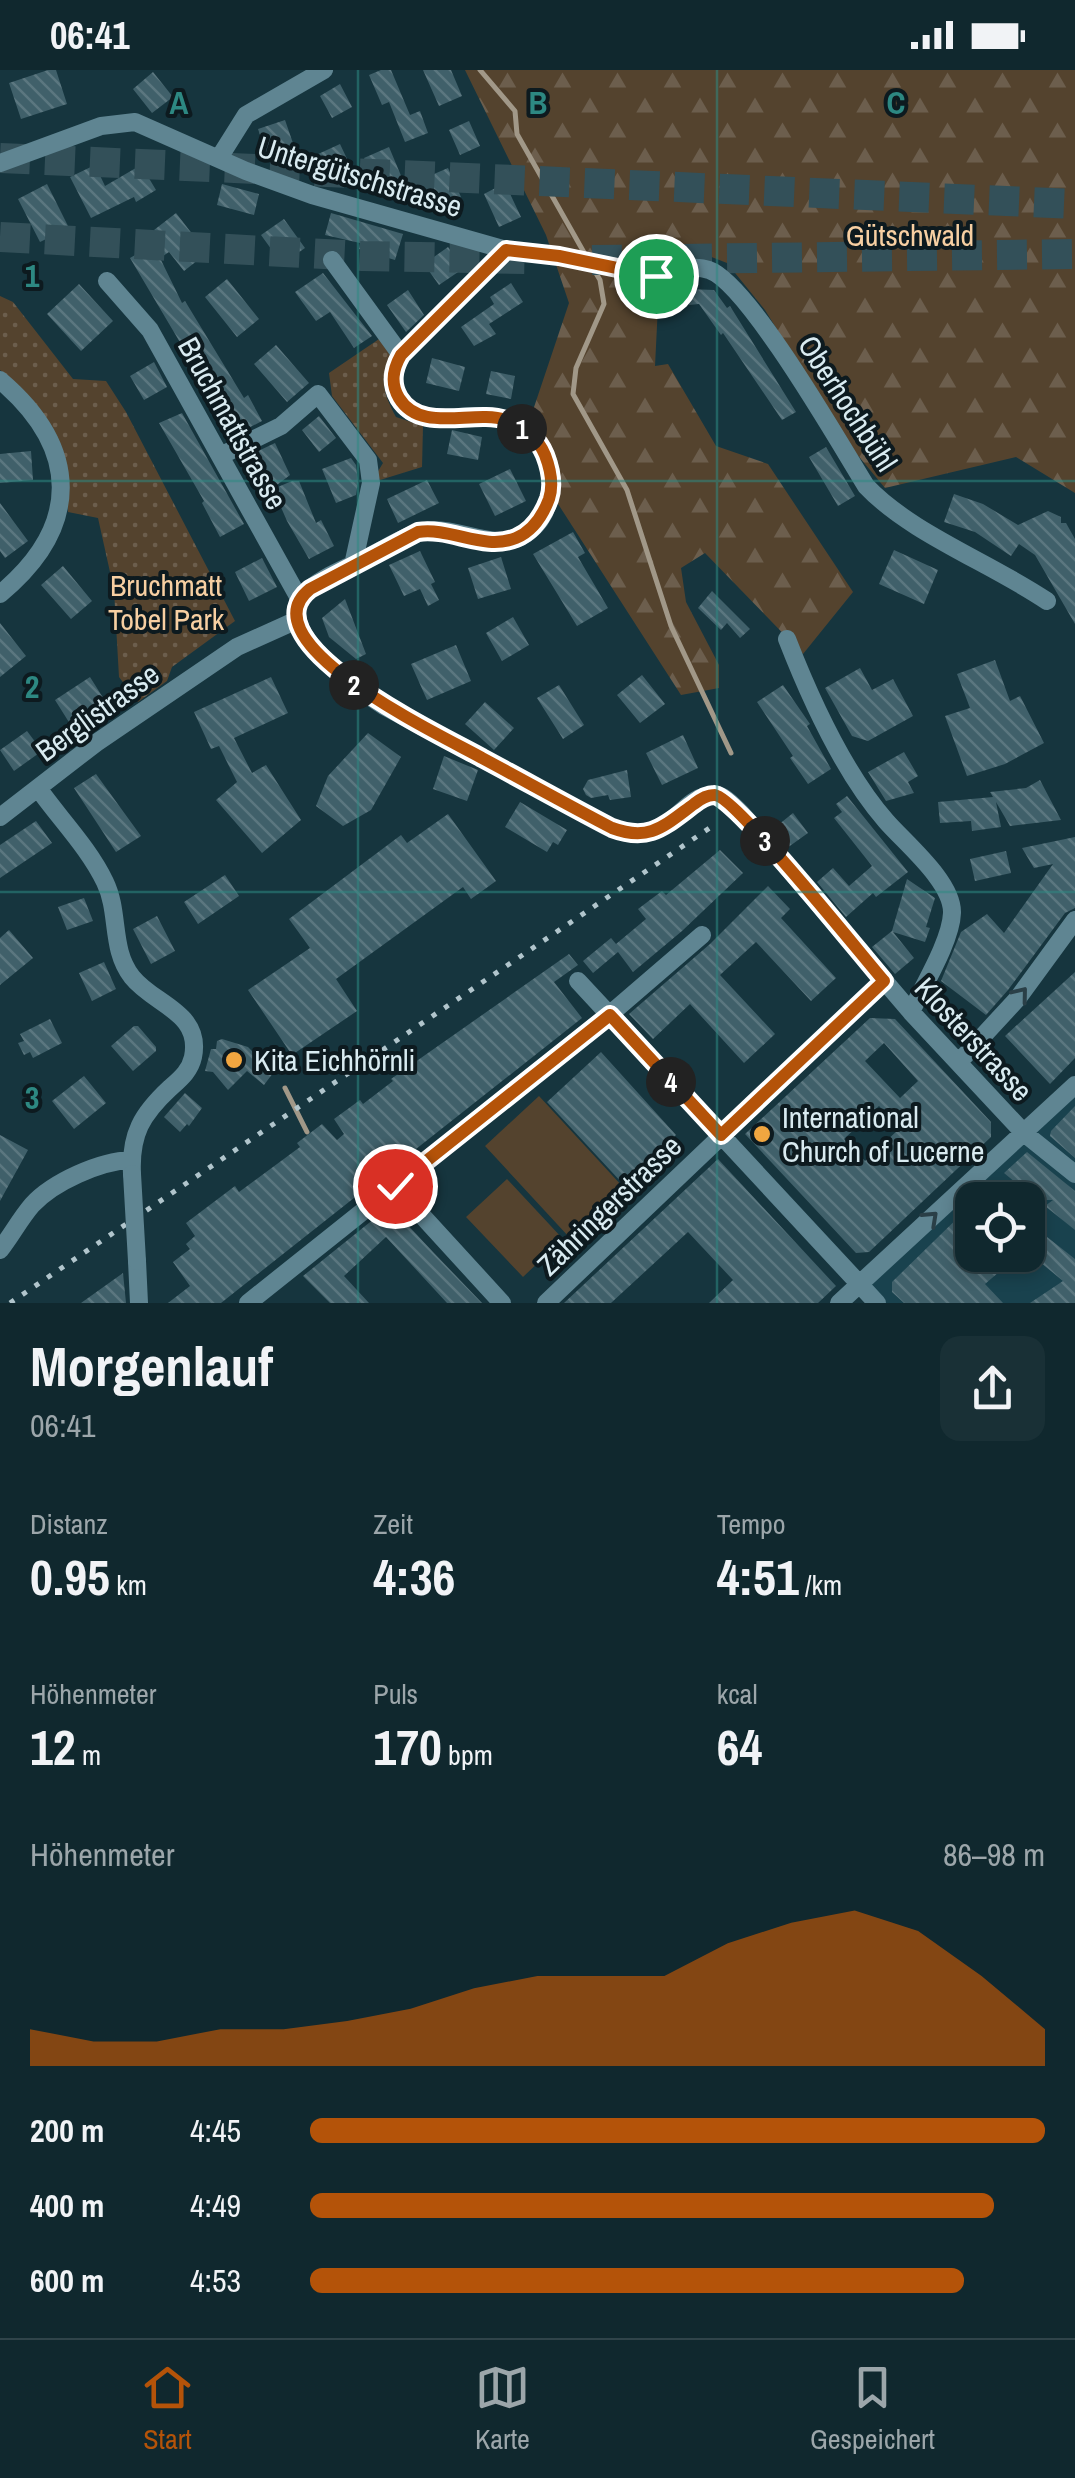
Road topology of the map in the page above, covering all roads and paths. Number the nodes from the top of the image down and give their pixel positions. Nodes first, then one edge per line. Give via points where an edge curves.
1 (324, 70) edge
2 (219, 158) junction
3 (0, 162) edge
4 (506, 250) junction
5 (332, 260) dead end
6 (107, 280) dead end
7 (401, 355) junction
8 (0, 380) edge
9 (220, 456) junction
10 (353, 565) junction
11 (0, 594) edge
12 (300, 600) junction
13 (1047, 600) dead end
14 (297, 620) junction
15 (787, 639) dead end
16 (38, 788) junction
17 (0, 817) edge
18 (1075, 920) edge
19 (702, 935) dead end
20 (578, 981) dead end
21 (884, 981) junction
22 (911, 1012) junction
23 (610, 1015) junction
24 (959, 1062) junction
25 (1075, 1085) edge
26 (1024, 1133) junction
27 (721, 1135) junction
28 (132, 1167) junction
29 (1075, 1174) edge
30 (395, 1186) junction
31 (0, 1250) edge
32 (860, 1284) junction
33 (271, 1297) edge
34 (139, 1303) edge
35 (248, 1303) edge
36 (502, 1303) edge
37 (546, 1303) edge
38 (840, 1303) edge
39 (877, 1303) edge

1 - 2 street, Untergütschstrasse via 246,115
2 - 3 street via 148,126 122,122
2 - 4 street, Untergütschstrasse via 312,195
4 - 7 street
4 - 13 street, Oberhochbühl, bridge via 662,274 707,269 726,278 767,328 866,486 908,522
5 - 7 street
6 - 9 street, Bruchmattstrasse via 150,330
7 - 10 street via 393,376 402,403 425,417 483,416 526,431 550,468 551,493 540,519 519,538 484,541 418,532
8 - 11 street via 46,430 58,466 60,508 42,550
9 - 10 street via 281,426 318,394 368,460 370,482
9 - 12 street, Bruchmattstrasse
10 - 12 street
12 - 14 street
14 - 16 street, Berglistrasse via 237,647
14 - 21 street, Klosterstrasse via 306,642 374,700 612,828 650,833 701,799 723,797
15 - 22 street via 855,777 950,896 949,928
16 - 17 street, Berglistrasse
16 - 28 street via 104,880 120,956 132,976 176,1010 193,1037 187,1072 140,1119
24 -> 18 street via 1018,998
19 - 23 street
20 - 23 street
21 - 22 street, Klosterstrasse
21 - 27 street, Zähringerstrasse
22 - 24 street, Klosterstrasse
23 - 27 street
23 - 30 street
24 - 26 street, Klosterstrasse
25 - 26 street
26 - 29 street, Klosterstrasse
32 -> 26 street
27 - 32 street
27 - 37 street, Zähringerstrasse
28 - 31 street via 92,1171 46,1192
28 - 34 street, bridge
30 - 33 street
30 - 36 street
32 - 38 street
32 - 39 street
33 - 35 street

